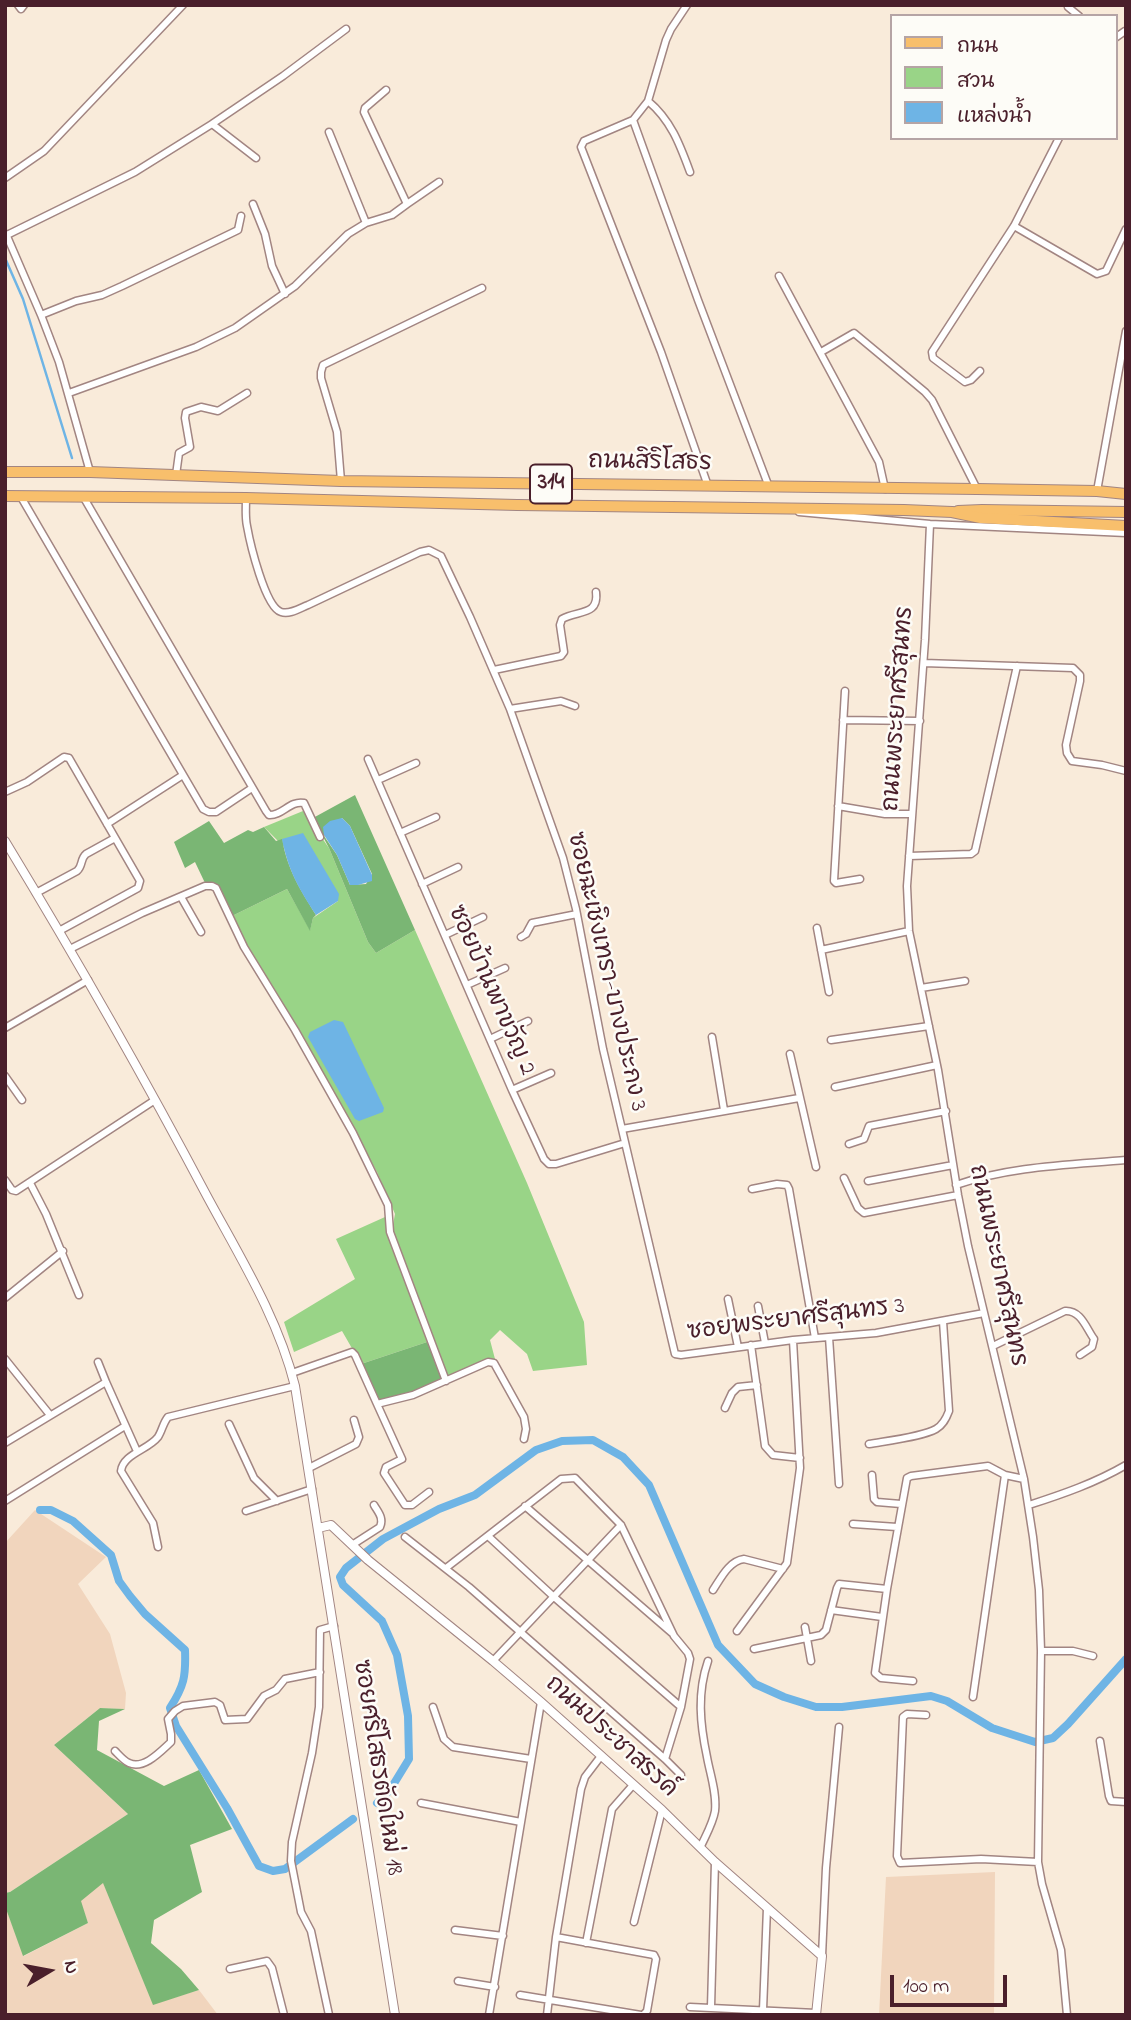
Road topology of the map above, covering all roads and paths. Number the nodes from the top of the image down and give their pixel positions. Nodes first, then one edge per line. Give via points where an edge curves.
1 (18, 5) edge
2 (24, 5) edge
3 (183, 5) edge
4 (687, 5) edge
5 (1126, 25) edge
6 (346, 29) dead end
7 (1126, 32) edge
8 (386, 90) dead end
9 (648, 101) junction
10 (633, 120) junction
11 (212, 124) junction
12 (329, 132) dead end
13 (1058, 140) edge
14 (256, 158) dead end
15 (690, 172) dead end
16 (5, 178) edge
17 (439, 182) dead end
18 (253, 204) dead end
19 (407, 204) junction
20 (242, 216) dead end
21 (366, 223) junction
22 (1014, 226) junction
23 (1126, 229) edge
24 (6, 233) edge
25 (1123, 247) edge
26 (779, 276) dead end
27 (482, 288) dead end
28 (285, 294) junction
29 (41, 315) junction
30 (1126, 331) edge
31 (821, 352) junction
32 (979, 371) dead end
33 (1117, 373) junction
34 (1126, 375) edge
35 (69, 393) junction
36 (247, 393) dead end
37 (5, 472) edge
38 (90, 472) junction
39 (176, 475) junction
40 (341, 481) junction
41 (708, 486) junction
42 (769, 487) junction
43 (885, 489) junction
44 (977, 489) junction
45 (1097, 491) junction
46 (1126, 494) edge
47 (5, 496) edge
48 (21, 497) junction
49 (84, 498) junction
50 (246, 498) junction
51 (788, 507) junction
52 (952, 512) junction
53 (1126, 512) edge
54 (930, 524) junction
55 (1126, 526) edge
56 (1126, 533) edge
57 (596, 592) dead end
58 (923, 663) junction
59 (1017, 666) junction
60 (494, 670) junction
61 (845, 691) dead end
62 (575, 706) dead end
63 (510, 709) junction
64 (843, 720) junction
65 (919, 721) junction
66 (368, 759) dead end
67 (416, 763) dead end
68 (1126, 771) edge
69 (183, 775) junction
70 (377, 780) junction
71 (252, 788) junction
72 (5, 792) edge
73 (838, 806) junction
74 (912, 814) junction
75 (436, 817) dead end
76 (107, 824) junction
77 (400, 833) junction
78 (320, 837) dead end
79 (115, 838) junction
80 (5, 841) edge
81 (909, 856) junction
82 (458, 867) dead end
83 (860, 879) dead end
84 (422, 884) junction
85 (36, 892) junction
86 (181, 897) junction
87 (577, 914) junction
88 (483, 917) dead end
89 (817, 928) dead end
90 (59, 930) junction
91 (909, 931) junction
92 (201, 932) dead end
93 (444, 934) junction
94 (521, 937) dead end
95 (70, 948) junction
96 (821, 950) junction
97 (505, 968) dead end
98 (89, 979) junction
99 (965, 981) dead end
100 (467, 985) junction
101 (920, 988) junction
102 (829, 992) dead end
103 (528, 1021) dead end
104 (929, 1026) junction
105 (5, 1028) edge
106 (712, 1037) dead end
107 (490, 1039) junction
108 (831, 1041) dead end
109 (790, 1054) dead end
110 (937, 1065) junction
111 (551, 1073) dead end
112 (5, 1076) edge
113 (835, 1087) dead end
114 (512, 1090) junction
115 (799, 1098) junction
116 (22, 1100) dead end
117 (155, 1100) junction
118 (724, 1110) junction
119 (946, 1111) junction
120 (622, 1129) junction
121 (625, 1143) junction
122 (849, 1144) dead end
123 (1126, 1160) edge
124 (953, 1165) junction
125 (816, 1167) dead end
126 (844, 1178) dead end
127 (5, 1180) edge
128 (868, 1181) dead end
129 (30, 1183) junction
130 (957, 1185) junction
131 (752, 1189) dead end
132 (958, 1195) junction
133 (63, 1251) junction
134 (79, 1295) dead end
135 (5, 1298) edge
136 (728, 1299) dead end
137 (758, 1306) dead end
138 (984, 1313) junction
139 (943, 1321) junction
140 (829, 1337) junction
141 (815, 1338) junction
142 (793, 1340) junction
143 (765, 1343) junction
144 (751, 1345) junction
145 (993, 1346) junction
146 (738, 1347) junction
147 (1080, 1355) dead end
148 (5, 1359) edge
149 (98, 1362) dead end
150 (292, 1373) junction
151 (446, 1381) junction
152 (106, 1382) junction
153 (757, 1385) junction
154 (295, 1386) junction
155 (377, 1404) junction
156 (725, 1408) dead end
157 (50, 1415) junction
158 (354, 1420) dead end
159 (229, 1424) dead end
160 (125, 1426) junction
161 (524, 1438) dead end
162 (5, 1443) edge
163 (869, 1444) dead end
164 (136, 1449) dead end
165 (800, 1458) junction
166 (1126, 1465) edge
167 (309, 1468) junction
168 (872, 1475) dead end
169 (1006, 1475) junction
170 (1024, 1479) junction
171 (839, 1484) dead end
172 (312, 1489) junction
173 (429, 1492) dead end
174 (5, 1501) edge
175 (277, 1501) junction
176 (901, 1504) junction
177 (374, 1505) dead end
178 (1029, 1505) junction
179 (525, 1506) junction
180 (246, 1511) dead end
181 (853, 1524) dead end
182 (621, 1525) junction
183 (897, 1527) junction
184 (318, 1528) junction
185 (488, 1536) junction
186 (405, 1537) dead end
187 (158, 1546) dead end
188 (354, 1547) junction
189 (588, 1561) junction
190 (446, 1568) junction
191 (783, 1569) junction
192 (887, 1589) junction
193 (713, 1590) dead end
194 (554, 1597) junction
195 (831, 1610) junction
196 (882, 1617) junction
197 (334, 1626) junction
198 (805, 1627) dead end
199 (737, 1631) dead end
200 (521, 1632) junction
201 (674, 1636) junction
202 (807, 1638) junction
203 (754, 1649) dead end
204 (1041, 1651) junction
205 (1093, 1657) dead end
206 (493, 1661) junction
207 (708, 1661) dead end
208 (811, 1661) dead end
209 (320, 1672) junction
210 (913, 1681) dead end
211 (973, 1697) dead end
212 (541, 1702) junction
213 (433, 1707) dead end
214 (681, 1707) junction
215 (926, 1715) dead end
216 (839, 1727) dead end
217 (1100, 1741) dead end
218 (115, 1751) dead end
219 (601, 1756) junction
220 (531, 1759) junction
221 (665, 1759) junction
222 (681, 1775) dead end
223 (633, 1785) junction
224 (1126, 1802) edge
225 (421, 1803) dead end
226 (662, 1810) junction
227 (521, 1822) junction
228 (701, 1846) junction
229 (715, 1862) junction
230 (1038, 1862) junction
231 (767, 1908) junction
232 (634, 1922) dead end
233 (455, 1930) dead end
234 (503, 1936) junction
235 (556, 1937) junction
236 (586, 1943) junction
237 (822, 1956) junction
238 (230, 1969) dead end
239 (458, 1981) dead end
240 (495, 1987) junction
241 (520, 1995) dead end
242 (549, 2001) junction
243 (690, 2007) dead end
244 (711, 2007) junction
245 (763, 2010) junction
246 (816, 2014) edge
247 (284, 2015) edge
248 (329, 2015) edge
249 (395, 2015) edge
250 (489, 2015) edge
251 (547, 2015) edge
252 (642, 2015) edge
253 (1067, 2015) edge

1 - 2 street via 20,9
3 - 16 street via 44,151
4 - 9 street via 666,40
5 - 7 street
6 - 11 street
8 - 19 street via 364,112
9 - 10 street
9 - 15 street via 660,110 678,139
10 - 41 street via 581,146
10 - 42 street
11 - 14 street
11 - 24 street via 135,172
12 - 21 street
13 - 22 street
17 - 19 street
18 - 28 street via 274,274
19 - 21 street via 392,215
20 - 29 street via 238,230 102,295
21 - 28 street
22 - 25 street via 1097,274 1106,271
22 - 32 street via 932,352 933,358 965,382
23 - 25 street
24 - 29 street
26 - 31 street
27 - 40 street via 323,365 321,379 337,432
28 - 35 street via 215,339
29 - 35 street
30 - 33 street
31 - 43 street via 879,462
31 - 44 street via 854,333 925,392
33 - 34 street
33 - 45 street
35 - 38 street
36 - 39 street via 218,411 201,407 186,412 190,447 178,453
37 - 38 main road, ถนนสิริโสธร / 314
38 - 39 main road, ถนนสิริโสธร / 314
39 - 40 main road, ถนนสิริโสธร / 314
40 - 41 main road, ถนนสิริโสธร / 314
41 - 42 main road, ถนนสิริโสธร / 314
42 - 43 main road, ถนนสิริโสธร / 314
43 - 44 main road, ถนนสิริโสธร / 314
44 - 45 main road, ถนนสิริโสธร / 314
45 - 46 main road, ถนนสิริโสธร
47 - 48 main road, ถนนสิริโสธร / 314
48 - 49 main road, ถนนสิริโสธร / 314
48 - 69 street
49 - 50 main road, ถนนสิริโสธร / 314
49 - 71 street
50 - 51 main road, ถนนสิริโสธร / 314
50 - 60 street, ซอยฉะเชิงเทรา-บางประกง 3 via 246,524 264,586 281,612 299,609 429,550 441,556
51 - 52 main road, ถนนสิริโสธร / 314
51 - 54 street via 810,514
52 - 53 main road, ถนนสิริโสธร / 314
52 - 55 main road via 981,518
54 - 56 street
54 - 58 street, ถนนพระยาศรีสุนทร
57 - 60 street via 593,608 562,619 561,656
58 - 59 street
58 - 65 street, ถนนพระยาศรีสุนทร
59 - 68 street via 1066,666 1077,671 1080,681 1066,745 1069,758
59 - 81 street via 975,851
60 - 63 street, ซอยฉะเชิงเทรา-บางประกง 3
61 - 64 street
62 - 63 street via 561,701
63 - 87 street, ซอยฉะเชิงเทรา-บางประกง 3 via 563,858
64 - 65 street
64 - 73 street
65 - 74 street, ถนนพระยาศรีสุนทร
66 - 70 street, ซอยบ้านพาขวัญ 2
67 - 70 street
69 - 71 street via 209,813
69 - 76 street
70 - 77 street, ซอยบ้านพาขวัญ 2
71 - 78 street via 268,815 304,803
72 - 76 street via 67,757
73 - 74 street
73 - 83 street via 834,881
74 - 81 street, ถนนพระยาศรีสุนทร
75 - 77 street
76 - 79 street
77 - 84 street, ซอยบ้านพาขวัญ 2
79 - 85 street via 83,856 77,871
79 - 90 street via 140,885
80 - 85 street, ซอยศรีโสธรตัดใหม่ 18
81 - 91 street, ถนนพระยาศรีสุนทร
82 - 84 street
84 - 93 street, ซอยบ้านพาขวัญ 2
85 - 90 street, ซอยศรีโสธรตัดใหม่ 18
86 - 92 street
86 - 95 street
86 - 151 street via 205,886 216,888 244,947 353,1133 388,1205 390,1232
87 - 94 street via 533,923
87 - 120 street, ซอยฉะเชิงเทรา-บางประกง 3
88 - 93 street
89 - 96 street
90 - 95 street, ซอยศรีโสธรตัดใหม่ 18
91 - 96 street
91 - 101 street, ถนนพระยาศรีสุนทร
93 - 100 street, ซอยบ้านพาขวัญ 2
95 - 98 street, ซอยศรีโสธรตัดใหม่ 18
96 - 102 street
97 - 100 street
98 - 105 street
98 - 117 street, ซอยศรีโสธรตัดใหม่ 18
99 - 101 street
100 - 107 street, ซอยบ้านพาขวัญ 2
101 - 104 street, ถนนพระยาศรีสุนทร
103 - 107 street
104 - 108 street
104 - 110 street, ถนนพระยาศรีสุนทร
106 - 118 street
107 - 114 street, ซอยบ้านพาขวัญ 2
109 - 115 street
110 - 113 street
110 - 119 street, ถนนพระยาศรีสุนทร
111 - 114 street
112 - 116 street
114 - 121 street, ซอยบ้านพาขวัญ 2 via 549,1164
115 - 118 street
115 - 125 street
117 - 129 street
117 - 150 street, ซอยศรีโสธรตัดใหม่ 18 via 266,1304
118 - 120 street
119 - 122 street via 869,1126 864,1139
119 - 124 street, ถนนพระยาศรีสุนทร
120 - 121 street, ซอยพระยาศรีสุนทร 3
121 - 146 street, ซอยพระยาศรีสุนทร 3 via 675,1354
123 - 130 street via 1048,1166
124 - 128 street
124 - 130 street, ถนนพระยาศรีสุนทร
126 - 132 street via 864,1213
127 - 129 street via 14,1191
129 - 133 street
130 - 132 street, ถนนพระยาศรีสุนทร
131 - 141 street via 777,1184 789,1189
132 - 138 street, ถนนพระยาศรีสุนทร
133 - 134 street
133 - 135 street
136 - 146 street
137 - 143 street
138 - 139 street, ซอยพระยาศรีสุนทร 3
138 - 145 street, ถนนพระยาศรีสุนทร
139 - 140 street, ซอยพระยาศรีสุนทร 3
139 - 163 street via 946,1421 926,1433
140 - 141 street, ซอยพระยาศรีสุนทร 3
140 - 171 street
141 - 142 street, ซอยพระยาศรีสุนทร 3
142 - 143 street, ซอยพระยาศรีสุนทร 3
142 - 165 street
143 - 144 street, ซอยพระยาศรีสุนทร 3
144 - 146 street, ซอยพระยาศรีสุนทร 3
144 - 153 street
145 - 147 street via 1072,1310 1094,1339 1092,1347
145 - 170 street, ถนนพระยาศรีสุนทร
148 - 157 street
149 - 152 street
150 - 154 street, ซอยศรีโสธรตัดใหม่ 18
150 - 155 street via 352,1352
151 - 155 street
151 - 161 street via 494,1363 524,1417
152 - 157 street
152 - 160 street
153 - 156 street via 738,1387
153 - 165 street via 765,1446 773,1455
154 - 167 street, ซอยศรีโสธรตัดใหม่ 18
154 - 187 street via 167,1417 158,1437 124,1462 121,1471 153,1523
155 - 173 street via 401,1459 384,1473 405,1505
157 - 162 street
158 - 167 street via 359,1437 356,1444
159 - 175 street via 254,1478
160 - 164 street
160 - 174 street
165 - 191 street
166 - 178 street via 1081,1488
167 - 172 street, ซอยศรีโสธรตัดใหม่ 18
168 - 176 street via 877,1502
169 - 170 street
169 - 176 street via 988,1466 911,1476 905,1482
169 - 211 street
170 - 178 street, ถนนพระยาศรีสุนทร
172 - 175 street
172 - 184 street, ซอยศรีโสธรตัดใหม่ 18
175 - 180 street
176 - 183 street
177 - 188 street via 381,1516 380,1527
178 - 204 street, ถนนพระยาศรีสุนทร
179 - 182 street via 561,1479 575,1478
179 - 185 street
179 - 189 street
181 - 183 street
182 - 189 street
182 - 201 street
183 - 192 street
184 - 188 street, ถนนประชาสรรค์ via 331,1525
184 - 197 street, ซอยศรีโสธรตัดใหม่ 18
185 - 190 street
185 - 194 street
186 - 190 street
188 - 206 street, ถนนประชาสรรค์
189 - 194 street
189 - 201 street
190 - 200 street
191 - 193 street via 738,1559
191 - 199 street
192 - 195 street via 839,1584
192 - 196 street
194 - 200 street
194 - 214 street
195 - 196 street
195 - 202 street via 825,1632
196 - 210 street via 875,1673 881,1678
197 - 209 street via 320,1630
197 - 249 street, ซอยศรีโสธรตัดใหม่ 18
198 - 202 street
200 - 206 street
200 - 221 street
201 - 214 street via 690,1659
202 - 203 street
202 - 208 street
204 - 205 street via 1073,1651
204 - 230 street, ถนนพระยาศรีสุนทร
206 - 212 street, ถนนประชาสรรค์
207 - 228 street via 700,1714 715,1809
209 - 218 street via 285,1679 264,1696 247,1719 225,1720 215,1702 183,1706 167,1721 171,1742 139,1764 130,1764
209 - 248 street via 316,1729 291,1861
212 - 219 street, ถนนประชาสรรค์
212 - 220 street
213 - 220 street via 444,1739 453,1747
214 - 221 street
215 - 230 street via 903,1717 900,1863
216 - 237 street
217 - 224 street via 1111,1801
219 - 223 street, ถนนประชาสรรค์
219 - 235 street via 581,1789
220 - 227 street
221 - 222 street
223 - 226 street, ถนนประชาสรรค์
223 - 236 street via 612,1809
225 - 227 street
226 - 228 street, ถนนประชาสรรค์
226 - 232 street
227 - 234 street
228 - 229 street, ถนนประชาสรรค์
229 - 231 street, ถนนประชาสรรค์
229 - 244 street
230 - 253 street, ถนนพระยาศรีสุนทร via 1061,1950
231 - 237 street, ถนนประชาสรรค์
231 - 245 street
233 - 234 street
234 - 240 street
235 - 236 street
235 - 242 street
236 - 252 street via 654,1955 647,2011
237 - 246 street
238 - 247 street via 267,1961
239 - 240 street
240 - 250 street
241 - 242 street
242 - 251 street
242 - 252 street
243 - 244 street
244 - 245 street
245 - 246 street

